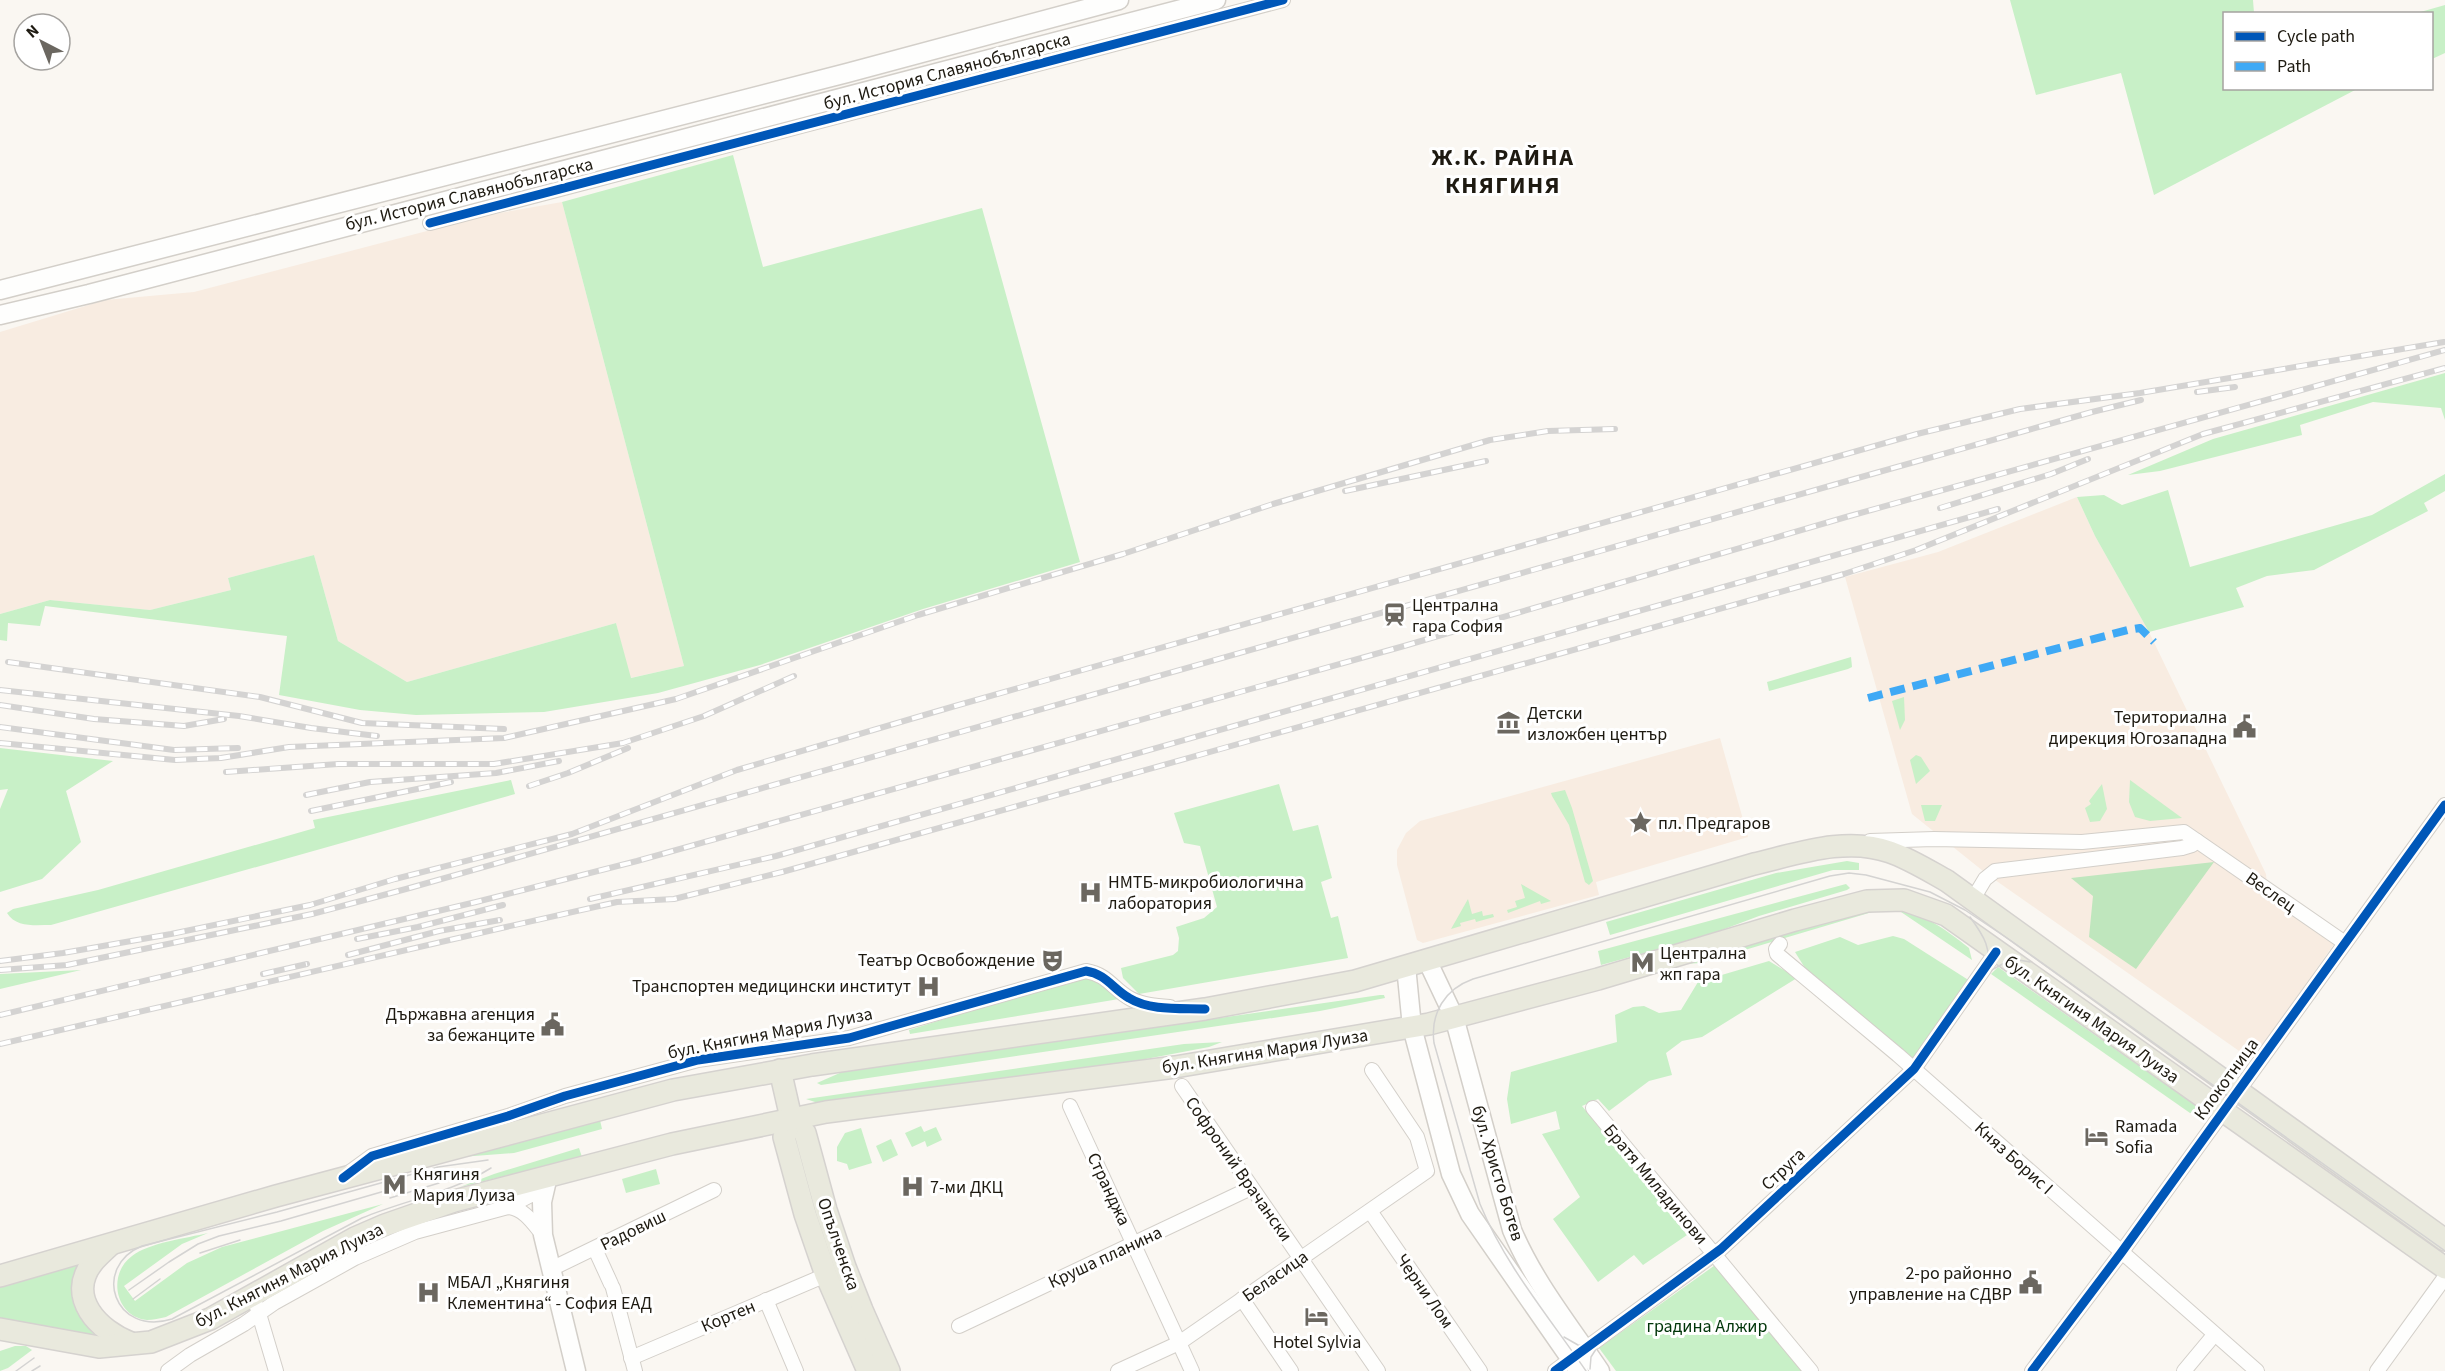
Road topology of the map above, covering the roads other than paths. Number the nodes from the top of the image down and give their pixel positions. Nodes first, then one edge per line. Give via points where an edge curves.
1 (1119, 0) edge
2 (1216, 0) edge
3 (1283, 0) edge
4 (430, 223) dead end
5 (0, 290) edge
6 (4, 316) edge
7 (2445, 805) edge
8 (2197, 841) junction
9 (1845, 845) junction
10 (1973, 899) junction
11 (2345, 943) junction
12 (1780, 944) dead end
13 (1996, 952) junction
14 (1427, 960) junction
15 (1406, 966) junction
16 (1205, 1009) junction
17 (1454, 1017) junction
18 (1412, 1027) junction
19 (1914, 1069) junction
20 (780, 1070) junction
21 (1372, 1070) dead end
22 (1182, 1086) dead end
23 (2238, 1091) junction
24 (1071, 1106) dead end
25 (1593, 1108) dead end
26 (2223, 1112) junction
27 (790, 1118) junction
28 (548, 1176) junction
29 (343, 1178) junction
30 (1251, 1188) junction
31 (714, 1190) dead end
32 (508, 1207) junction
33 (1370, 1211) junction
34 (543, 1235) junction
35 (2445, 1239) edge
36 (1134, 1243) junction
37 (110, 1245) junction
38 (595, 1249) junction
39 (2121, 1253) junction
40 (1716, 1257) junction
41 (1300, 1258) junction
42 (54, 1260) junction
43 (0, 1265) edge
44 (2443, 1265) edge
45 (551, 1269) junction
46 (826, 1275) junction
47 (0, 1276) edge
48 (306, 1284) junction
49 (1242, 1299) junction
50 (766, 1300) junction
51 (256, 1304) junction
52 (959, 1326) dead end
53 (0, 1329) edge
54 (2214, 1335) junction
55 (40, 1336) junction
56 (1179, 1343) junction
57 (0, 1345) edge
58 (135, 1345) junction
59 (1579, 1360) edge
60 (633, 1364) edge
61 (168, 1371) edge
62 (276, 1371) edge
63 (576, 1371) edge
64 (796, 1371) edge
65 (868, 1371) edge
66 (889, 1371) edge
67 (1118, 1371) edge
68 (1192, 1371) edge
69 (1291, 1371) edge
70 (1378, 1371) edge
71 (1480, 1371) edge
72 (1555, 1371) edge
73 (1600, 1371) edge
74 (1811, 1371) edge
75 (2032, 1371) edge
76 (2184, 1371) edge
77 (2257, 1371) edge
78 (2377, 1371) edge

1 - 5 main road, бул. История Славянобългарска
2 - 6 main road, бул. История Славянобългарска
3 - 4 street, бул. История Славянобългарска
7 - 11 street, Клокотница
8 - 9 street, Веслец via 2183,831 2082,842 1935,839
8 - 10 street via 2182,848 1995,871
8 - 11 street, Веслец
9 - 10 main road, бул. Княгиня Мария Луиза via 1889,852 1929,870
9 - 14 main road, бул. Княгиня Мария Луиза via 1754,864
10 - 23 main road, бул. Княгиня Мария Луиза
11 - 23 street, Клокотница
12 - 19 street, Княз Борис I via 1777,954
13 - 17 main road, бул. Княгиня Мария Луиза via 1946,915 1904,900 1883,899 1794,920
13 - 19 street, Струга
13 - 26 main road, бул. Княгиня Мария Луиза
14 - 15 main road, бул. Княгиня Мария Луиза
14 - 17 main road, бул. Христо Ботев
15 - 16 main road, бул. Княгиня Мария Луиза via 1318,989
15 - 18 main road, бул. Христо Ботев
16 - 20 main road, бул. Княгиня Мария Луиза
16 - 29 street, бул. Княгиня Мария Луиза via 1142,1003 1130,999 1097,973 1086,971 849,1038 698,1060 565,1096 372,1156
17 - 18 main road, бул. Княгиня Мария Луиза
17 - 59 main road, бул. Христо Ботев via 1512,1230
18 - 27 main road, бул. Княгиня Мария Луиза via 1175,1067
18 - 59 main road, бул. Христо Ботев via 1446,1158 1460,1195 1508,1270
19 - 39 street, Княз Борис I
19 - 40 street, Струга
20 - 27 main road, Опълченска
20 - 29 main road, бул. Княгиня Мария Луиза via 674,1090
21 - 33 street, Беласица via 1417,1137 1427,1171
22 - 30 street, Софроний Врачански
23 - 26 street, Клокотница
23 - 35 main road, бул. Княгиня Мария Луиза
24 - 36 street, Странджа
25 - 40 street, Братя Миладинови
26 - 39 street, Клокотница
26 - 44 main road, бул. Княгиня Мария Луиза
27 - 28 main road, бул. Княгиня Мария Луиза
27 - 46 main road, Опълченска via 784,1137
27 - 66 main road, Опълченска via 805,1133 845,1267
28 - 32 street via 528,1196
28 - 34 main road via 542,1202
28 - 51 main road, бул. Княгиня Мария Луиза via 454,1201 385,1225
29 - 37 main road, бул. Княгиня Мария Луиза
30 - 36 street, Круша планина
30 - 41 street, Софроний Врачански
31 - 38 street, Радовиш
32 - 34 street via 524,1213
32 - 48 street via 415,1232
33 - 41 street, Беласица
33 - 71 street, Черни Лом
34 - 45 main road
36 - 52 street, Круша планина
36 - 56 street, Странджа
37 - 42 main road, бул. Княгиня Мария Луиза
37 - 58 main road via 92,1262 83,1292 87,1308 104,1330
38 - 45 street, Радовиш
38 - 60 street via 612,1286
39 - 54 street, Княз Борис I
39 - 75 street, Клокотница
40 - 59 street, Струга
40 - 74 street, Братя Миладинови
41 - 49 street, Беласица
41 - 70 street, Софроний Врачански
42 - 43 main road
42 - 47 main road, бул. Княгиня Мария Луиза
44 - 78 street via 2434,1292
45 - 63 main road
46 - 50 street, Кортен
46 - 65 main road, Опълченска
48 - 51 street
48 - 51 street
49 - 56 street, Беласица
49 - 69 street
50 - 60 street, Кортен
50 - 64 street
51 - 58 main road, бул. Княгиня Мария Луиза
51 - 61 street via 244,1324
51 - 62 street
53 - 55 main road, бул. Княгиня Мария Луиза
54 - 76 street
54 - 77 street, Княз Борис I
55 - 57 main road
55 - 58 main road, бул. Княгиня Мария Луиза via 99,1347
56 - 67 street, Беласица
56 - 68 street, Странджа
59 - 72 street, Струга
59 - 73 main road, бул. Христо Ботев

